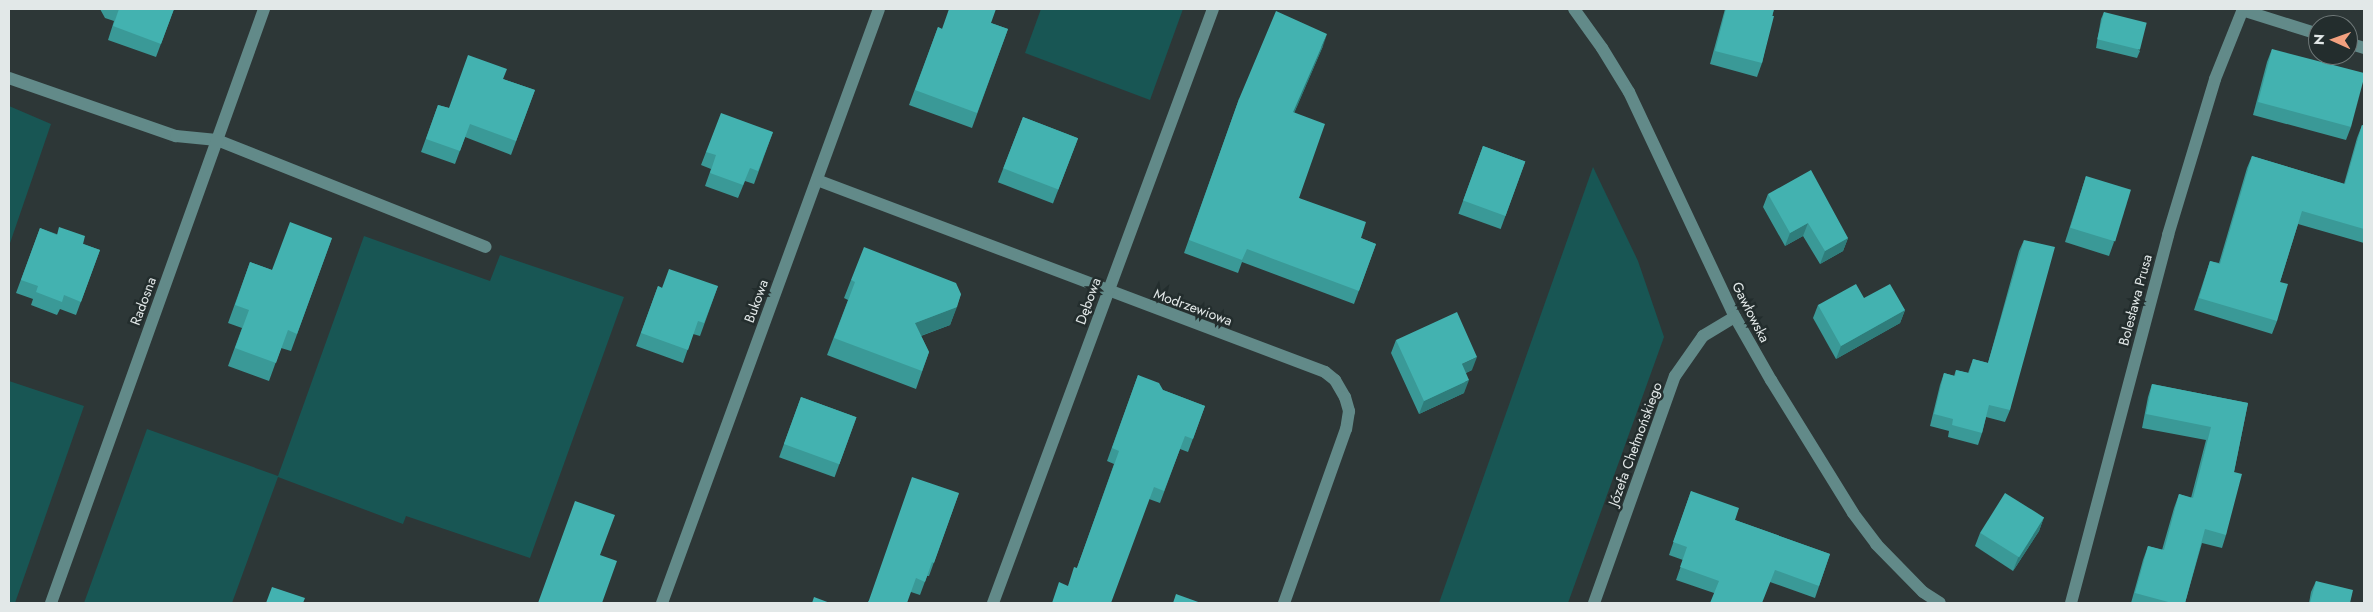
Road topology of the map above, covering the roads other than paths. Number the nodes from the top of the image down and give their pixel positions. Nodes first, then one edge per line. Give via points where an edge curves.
1 (264, 9) edge
2 (879, 9) edge
3 (1212, 9) edge
4 (1575, 9) edge
5 (2242, 10) edge
6 (2308, 31) edge
7 (9, 78) edge
8 (217, 140) junction
9 (817, 180) junction
10 (486, 247) dead end
11 (1108, 291) junction
12 (1735, 317) junction
13 (51, 603) edge
14 (662, 603) edge
15 (993, 603) edge
16 (1284, 603) edge
17 (1594, 603) edge
18 (1940, 603) edge
19 (2071, 603) edge

1 - 8 street, Radosna
2 - 9 street, Bukowa
3 - 11 street, Dębowa
4 - 12 street, Gawłowska via 1629,92
5 - 6 street
5 - 19 street, Bolesława Prusa via 2215,78 2168,235
7 - 8 street via 176,136
8 - 10 street
8 - 13 street, Radosna
9 - 11 street, Modrzewiowa
9 - 14 street, Bukowa
11 - 15 street, Dębowa
11 - 16 street, Modrzewiowa via 1325,372 1335,380 1345,397 1349,411 1346,429
12 - 17 street, Józefa Chełmońskiego via 1703,336 1675,376
12 - 18 street, Gawłowska via 1853,513 1876,544 1923,592

